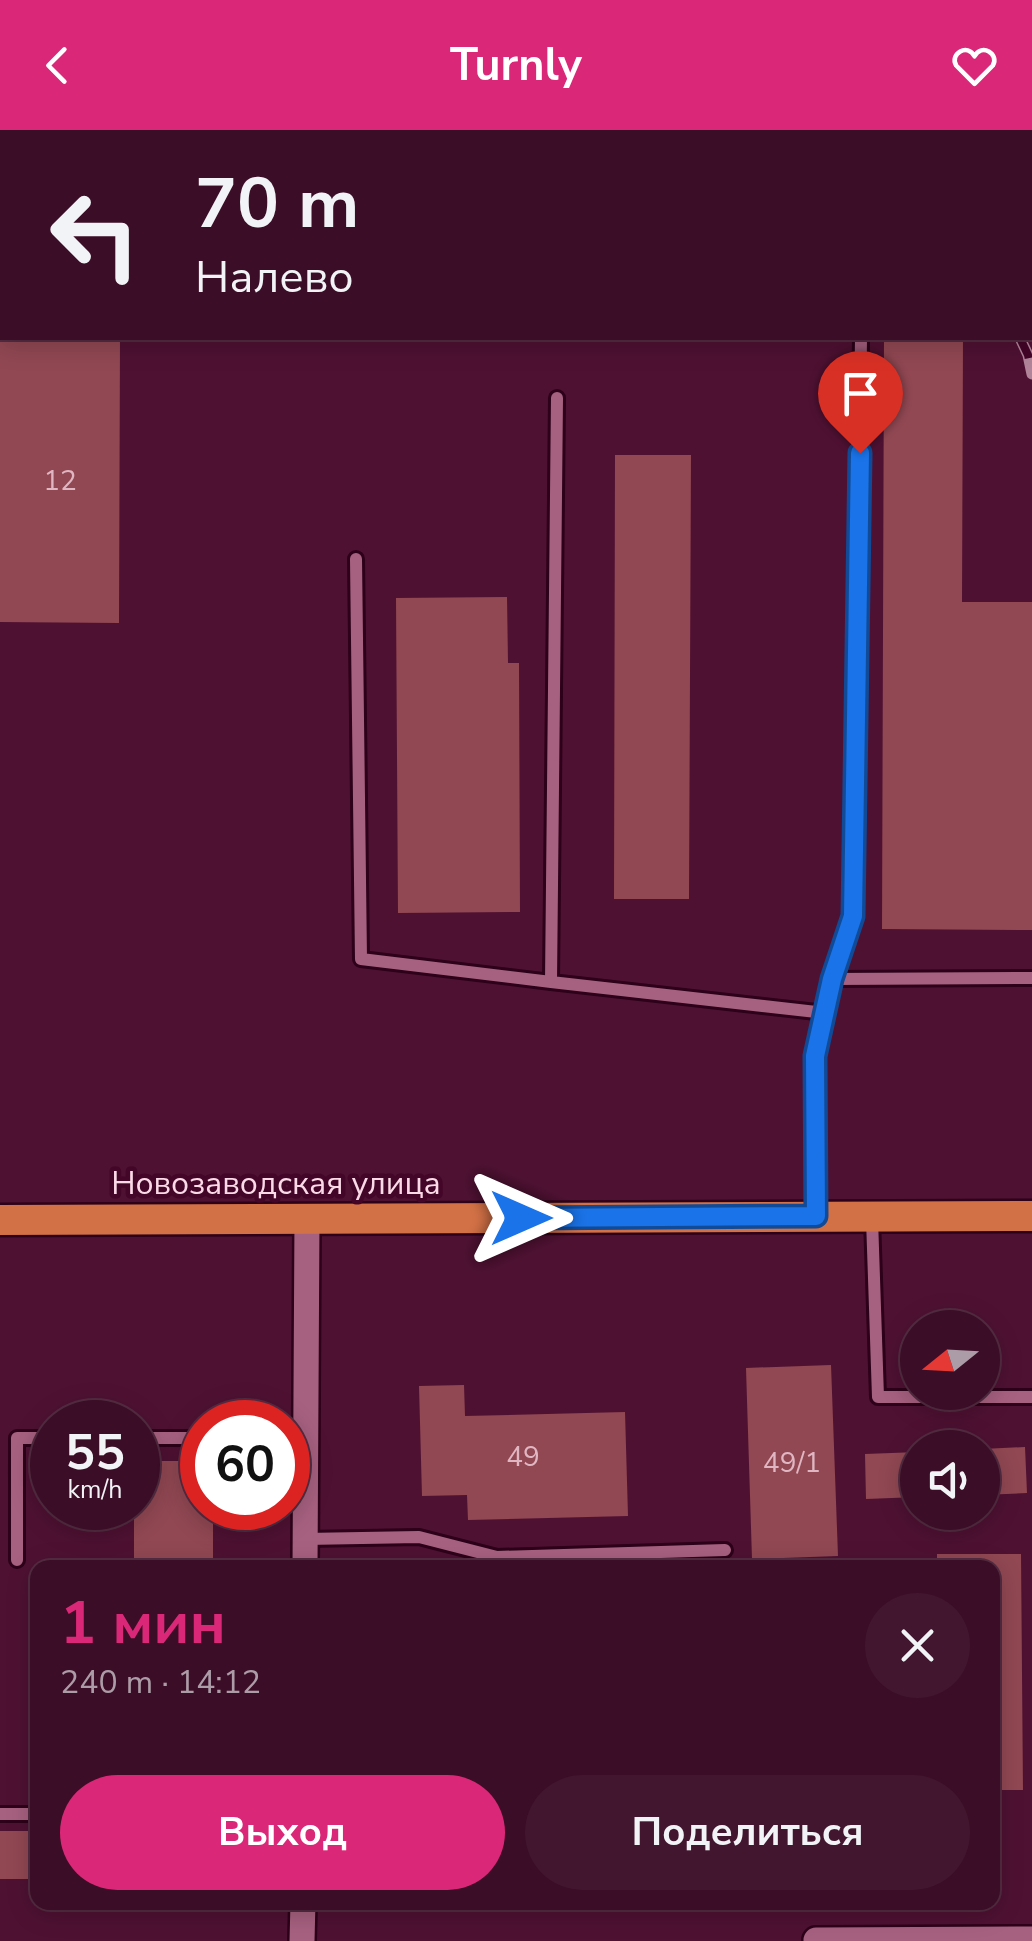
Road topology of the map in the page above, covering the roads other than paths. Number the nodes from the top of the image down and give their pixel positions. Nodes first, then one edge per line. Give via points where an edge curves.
1 (861, 340) edge
2 (556, 398) dead end
3 (356, 559) dead end
4 (1032, 978) edge
5 (832, 979) junction
6 (551, 982) junction
7 (825, 1012) junction
8 (816, 1216) junction
9 (872, 1216) junction
10 (1032, 1216) edge
11 (307, 1218) junction
12 (0, 1220) edge
13 (1032, 1396) edge
14 (298, 1400) edge
15 (30, 1438) edge
16 (304, 1530) edge
17 (305, 1539) junction
18 (725, 1550) dead end
19 (17, 1560) dead end
20 (305, 1560) edge
21 (0, 1814) edge
22 (30, 1814) edge
23 (302, 1910) edge
24 (1032, 1939) edge
25 (816, 1940) edge
26 (302, 1941) edge

1 - 5 lane via 853,916
2 - 6 lane
3 - 6 lane via 361,960
4 - 5 lane
5 - 7 lane
6 - 7 lane
7 - 8 lane via 815,1056
8 - 9 main road, Новозаводская улица
8 - 11 main road, Новозаводская улица
9 - 10 main road, Новозаводская улица
9 - 13 lane via 878,1397
11 - 12 main road, Новозаводская улица
11 - 14 street
15 - 19 lane via 17,1438
16 - 17 street
17 - 18 lane via 419,1538 498,1557
17 - 20 street
21 - 22 lane
23 - 26 street
24 - 25 street

